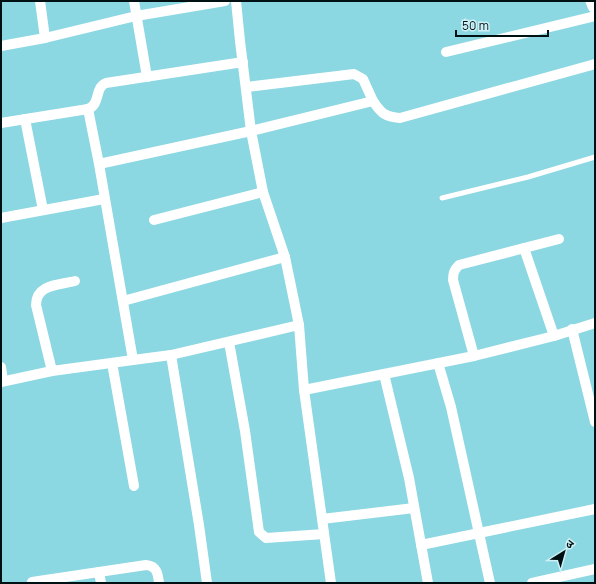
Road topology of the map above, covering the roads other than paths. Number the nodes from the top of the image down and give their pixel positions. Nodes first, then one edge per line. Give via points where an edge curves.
1 (40, 1) edge
2 (134, 1) edge
3 (225, 1) edge
4 (236, 1) edge
5 (593, 1) edge
6 (595, 6) edge
7 (136, 16) junction
8 (595, 16) edge
9 (45, 38) junction
10 (1, 46) edge
11 (446, 52) dead end
12 (243, 62) junction
13 (595, 64) edge
14 (147, 76) junction
15 (247, 87) junction
16 (373, 101) junction
17 (88, 109) junction
18 (25, 119) junction
19 (1, 123) edge
20 (251, 131) junction
21 (595, 157) edge
22 (98, 164) junction
23 (263, 192) junction
24 (442, 198) dead end
25 (104, 199) junction
26 (43, 210) junction
27 (1, 218) edge
28 (154, 220) dead end
29 (559, 239) dead end
30 (524, 248) junction
31 (285, 257) junction
32 (75, 281) dead end
33 (123, 301) junction
34 (595, 323) edge
35 (299, 326) junction
36 (572, 329) junction
37 (554, 336) junction
38 (229, 342) junction
39 (171, 355) junction
40 (474, 356) junction
41 (133, 360) junction
42 (112, 363) junction
43 (438, 363) junction
44 (1, 367) edge
45 (52, 371) junction
46 (384, 374) junction
47 (2, 382) edge
48 (304, 390) junction
49 (595, 422) edge
50 (134, 486) dead end
51 (414, 508) junction
52 (595, 509) edge
53 (322, 519) junction
54 (479, 532) junction
55 (324, 534) junction
56 (421, 545) junction
57 (595, 569) edge
58 (99, 572) junction
59 (32, 582) edge
60 (100, 583) edge
61 (159, 583) edge
62 (207, 583) edge
63 (331, 583) edge
64 (428, 583) edge
65 (490, 583) edge
66 (532, 583) edge

1 - 9 street
2 - 7 street
3 - 7 street
4 - 12 street
5 - 6 street
7 - 9 street
7 - 14 street
8 - 11 street
9 - 10 street
12 - 14 street
12 - 15 street
13 - 16 street via 400,118 386,116
14 - 17 street via 102,84 96,103
15 - 16 street via 354,74 363,79
15 - 20 street
16 - 20 street
17 - 18 street
17 - 22 street
18 - 19 street
18 - 26 street
20 - 22 street
20 - 23 street
21 - 24 lane
22 - 25 street
23 - 28 street
23 - 31 street
25 - 26 street
25 - 33 street
26 - 27 street
29 - 30 street
30 - 37 street
30 - 40 street via 459,265 455,269 453,280
31 - 33 street
31 - 35 street
32 - 45 street via 44,288 36,297
33 - 41 street
34 - 36 street
35 - 38 street
35 - 48 street
36 - 37 street
36 - 49 street
37 - 40 street
38 - 39 street
38 - 55 street via 260,532 266,538
39 - 41 street
39 - 62 street
40 - 43 street
41 - 42 street
42 - 45 street
42 - 50 street
43 - 46 street
43 - 54 street via 451,407
44 - 47 street
45 - 47 street
46 - 48 street
46 - 51 street
48 - 53 street
51 - 53 street
51 - 56 street
52 - 54 street
53 - 55 street
54 - 56 street
54 - 65 street
55 - 63 street
56 - 64 street
57 - 66 street
58 - 59 street
58 - 60 street
58 - 61 street via 151,565 157,571

